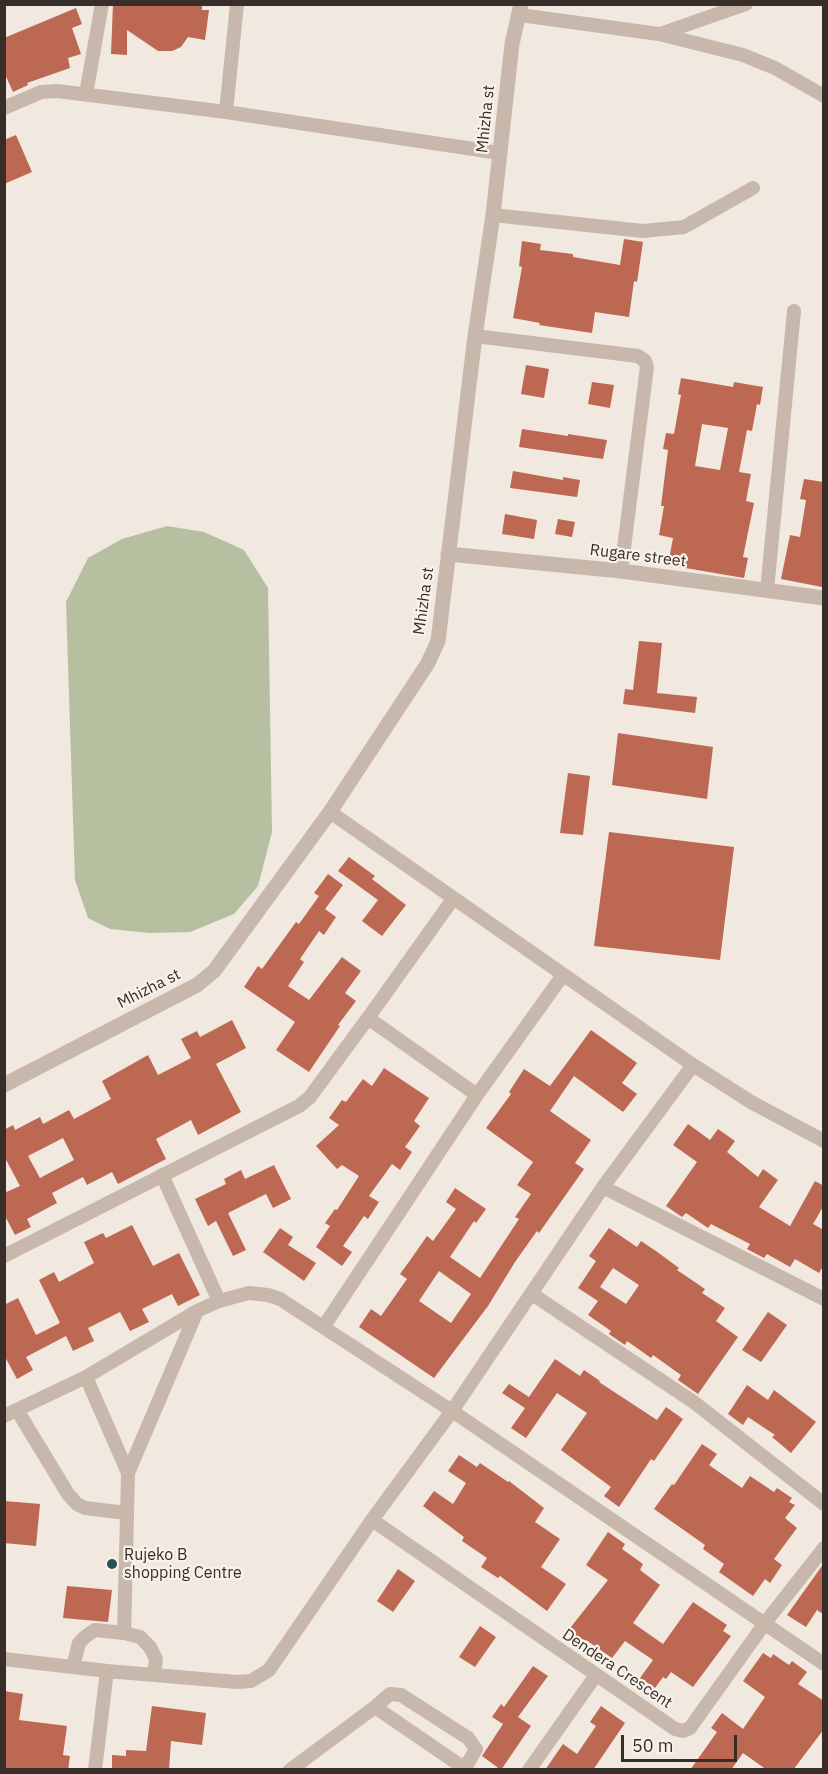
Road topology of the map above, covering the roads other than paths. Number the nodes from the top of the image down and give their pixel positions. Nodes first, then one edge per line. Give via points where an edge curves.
1 (102, 4) edge
2 (237, 4) edge
3 (746, 4) edge
4 (520, 10) edge
5 (659, 34) junction
6 (86, 94) junction
7 (824, 96) edge
8 (4, 108) edge
9 (226, 112) junction
10 (500, 153) junction
11 (753, 188) dead end
12 (493, 215) junction
13 (794, 310) dead end
14 (475, 336) junction
15 (448, 554) junction
16 (621, 571) junction
17 (767, 590) junction
18 (824, 598) edge
19 (330, 812) junction
20 (453, 899) junction
21 (563, 975) junction
22 (368, 1018) junction
23 (693, 1065) junction
24 (4, 1084) edge
25 (477, 1095) junction
26 (824, 1141) edge
27 (162, 1175) junction
28 (603, 1187) junction
29 (4, 1256) edge
30 (532, 1294) junction
31 (824, 1299) edge
32 (219, 1301) junction
33 (197, 1311) junction
34 (324, 1326) junction
35 (86, 1377) junction
36 (452, 1411) junction
37 (11, 1413) edge
38 (128, 1473) junction
39 (824, 1504) edge
40 (127, 1513) junction
41 (372, 1520) junction
42 (824, 1548) edge
43 (765, 1623) junction
44 (124, 1633) junction
45 (4, 1659) edge
46 (824, 1664) edge
47 (73, 1667) junction
48 (107, 1671) junction
49 (154, 1675) junction
50 (596, 1675) junction
51 (375, 1707) junction
52 (466, 1769) edge
53 (95, 1770) edge
54 (290, 1770) edge
55 (529, 1770) edge

1 - 6 street
2 - 9 street
3 - 5 street
4 - 5 street
4 - 10 street, Mhizha st via 512,44
5 - 7 street via 743,55
6 - 8 street via 40,92
6 - 9 street
9 - 10 street
10 - 12 street, Mhizha st
11 - 12 street via 684,227 643,231
12 - 14 street, Mhizha st
13 - 17 street
14 - 15 street, Mhizha st
14 - 16 street via 638,356 645,361
15 - 16 street, Rugare street
15 - 19 street, Mhizha st via 438,641 428,663
16 - 17 street, Rugare street
17 - 18 street, Rugare street
19 - 20 street
19 - 24 street, Mhizha st via 206,979
20 - 21 street
20 - 22 street
21 - 23 street
21 - 25 street
22 - 25 street
22 - 27 street via 310,1097 299,1106
23 - 26 street
23 - 28 street
25 - 34 street
27 - 29 street
27 - 32 street
28 - 30 street
28 - 31 street
30 - 36 street
30 - 39 street via 695,1403
32 - 33 street
32 - 34 street via 249,1293 268,1294
33 - 35 street
33 - 38 street
34 - 36 street
35 - 37 street
35 - 38 street
36 - 41 street
36 - 43 street
37 - 40 street via 77,1504
38 - 40 street
40 - 44 street
41 - 49 street via 269,1670 260,1677 237,1682
41 - 50 street, Dendera Crescent
42 - 43 street, Dendera Crescent
43 - 46 street
43 - 50 street, Dendera Crescent via 687,1730 675,1729
44 - 47 street via 95,1630 86,1635 79,1643
44 - 49 street via 140,1637 150,1647 156,1659
45 - 47 street
47 - 48 street
48 - 49 street
48 - 53 street
50 - 55 street
51 - 52 street
51 - 52 street via 390,1694 401,1695 468,1738 476,1749
51 - 54 street

